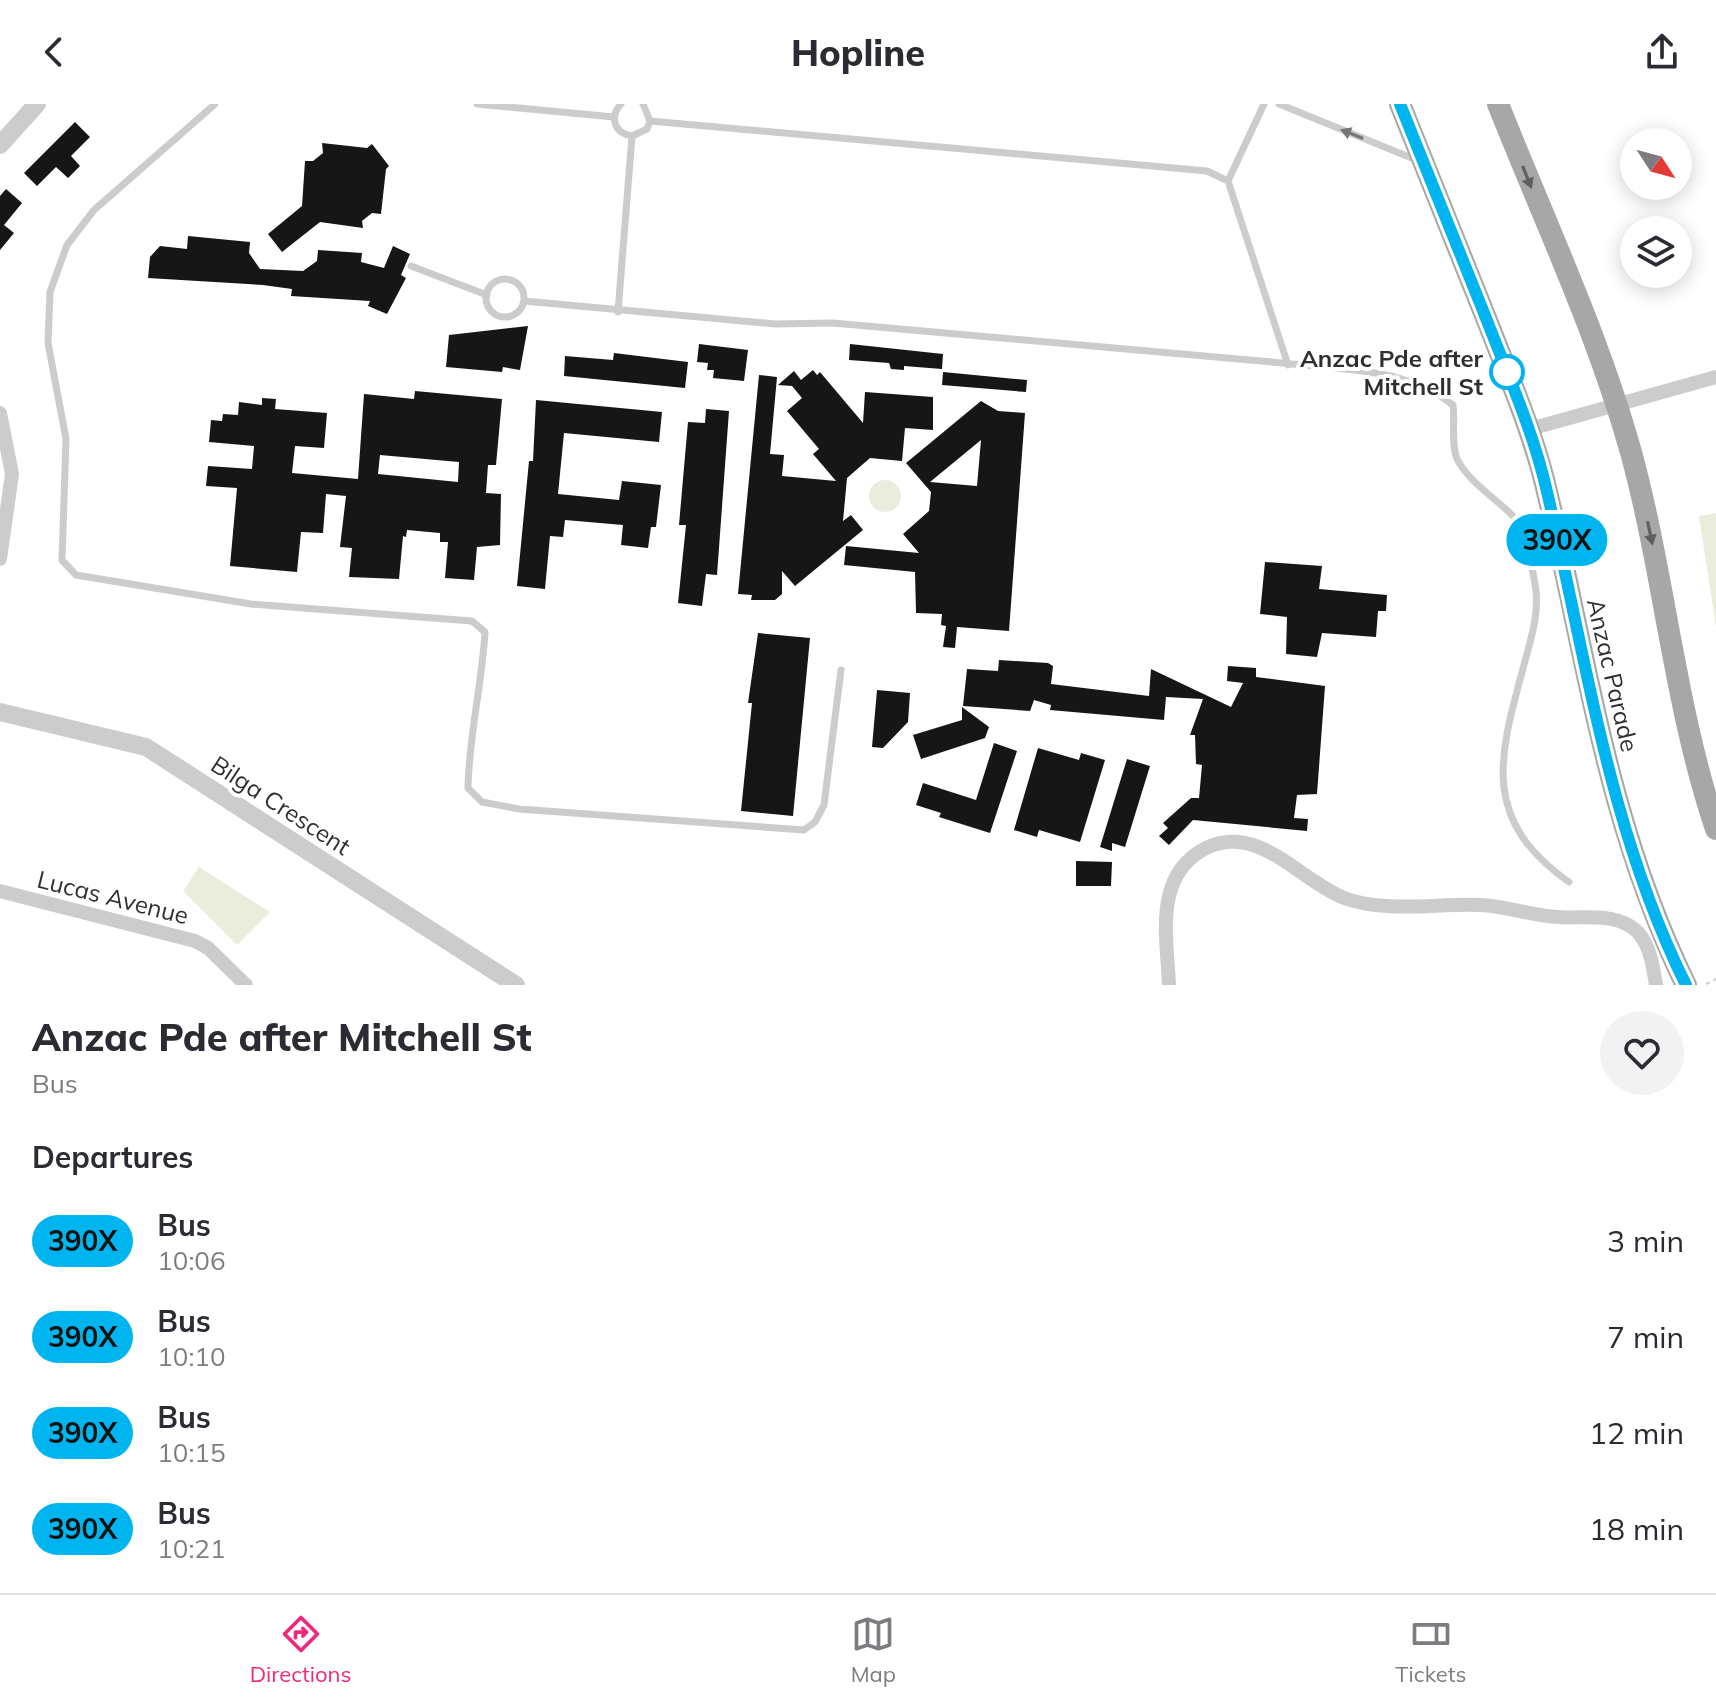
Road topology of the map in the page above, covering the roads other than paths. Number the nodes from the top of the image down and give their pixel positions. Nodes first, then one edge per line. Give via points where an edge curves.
1 (37, 104) edge
2 (215, 104) edge
3 (477, 104) edge
4 (621, 104) edge
5 (643, 104) edge
6 (1264, 104) edge
7 (1279, 104) edge
8 (1400, 104) edge
9 (1498, 104) edge
10 (614, 117) junction
11 (650, 121) junction
12 (632, 136) junction
13 (0, 145) edge
14 (1425, 164) junction
15 (1228, 181) junction
16 (411, 266) dead end
17 (487, 295) junction
18 (524, 301) junction
19 (618, 312) junction
20 (1288, 365) junction
21 (1716, 377) edge
22 (1616, 402) junction
23 (0, 413) edge
24 (1530, 429) junction
25 (3, 519) edge
26 (0, 559) edge
27 (841, 670) dead end
28 (0, 712) edge
29 (1716, 829) edge
30 (1569, 882) dead end
31 (0, 891) edge
32 (246, 985) edge
33 (516, 985) edge
34 (1169, 985) edge
35 (1656, 985) edge
36 (1686, 985) edge

1 - 13 street
2 - 27 lane via 94,210 67,245 50,292 48,343 66,439 62,560 76,575 251,604 472,621 485,632 468,788 482,802 519,809 804,830 824,805
3 - 10 lane
4 - 10 lane
5 - 11 lane
6 - 15 lane
14 -> 7 lane
8 - 14 main road, Anzac Parade
9 -> 22 main road
10 - 12 lane via 617,128
11 - 12 lane
11 - 15 lane via 1207,171
12 - 19 lane
14 - 24 main road, Anzac Parade
15 - 20 lane
16 - 17 lane
17 - 18 lane via 489,308 506,317
17 - 18 lane via 492,285 508,279 519,284
18 - 19 lane
19 - 20 lane via 833,323
20 - 30 lane via 1389,374 1431,387 1453,405 1456,456 1514,518 1528,550 1538,600 1503,741 1513,826 1538,860
21 - 22 street
22 - 24 street
22 -> 29 main road via 1648,526 1694,753
23 - 25 street via 12,474
24 - 36 main road, Anzac Parade via 1617,807 1663,938
25 - 26 street
28 - 33 street, Bilga Crescent via 146,747
31 - 32 street, Lucas Avenue via 195,941
34 - 35 street via 1166,912 1173,883 1197,854 1230,842 1258,846 1358,903 1482,905 1629,925 1648,951

